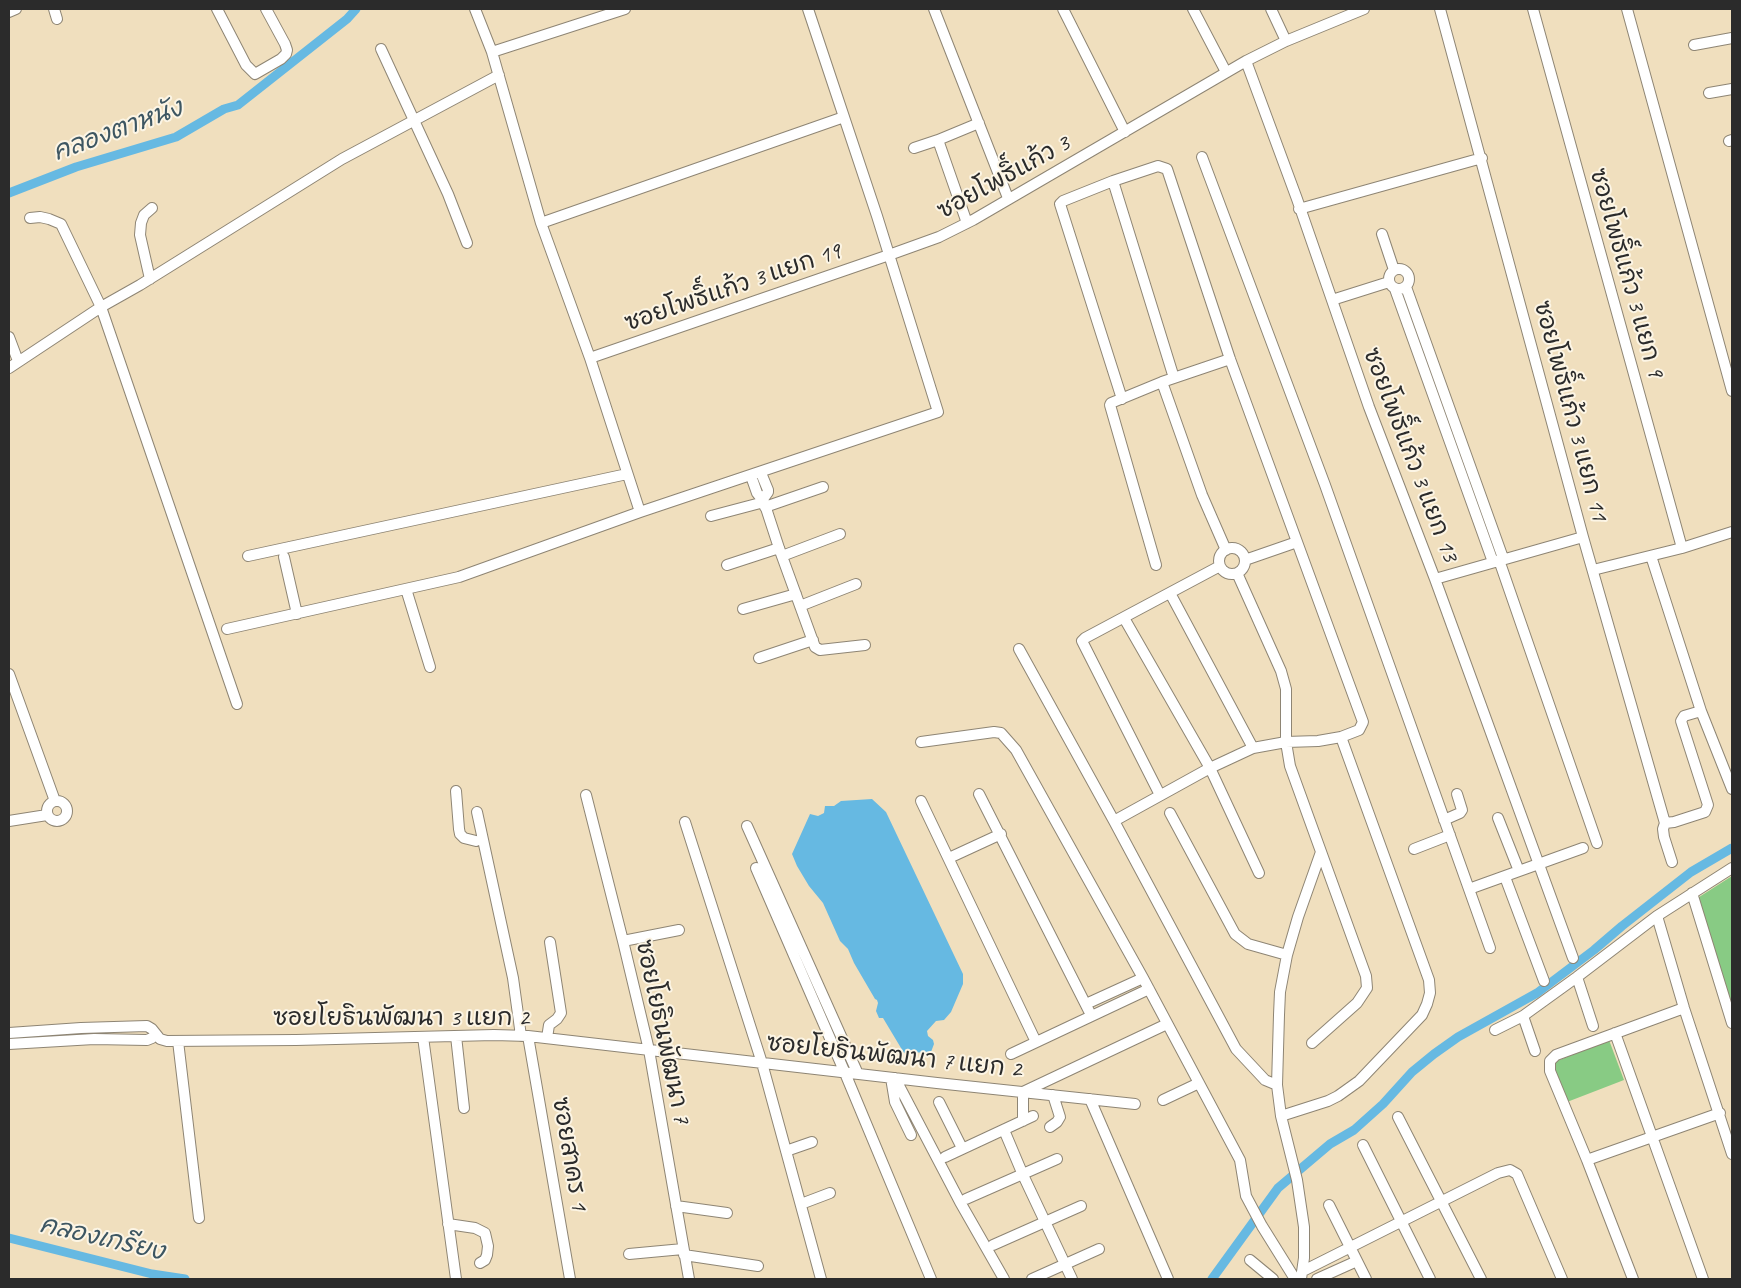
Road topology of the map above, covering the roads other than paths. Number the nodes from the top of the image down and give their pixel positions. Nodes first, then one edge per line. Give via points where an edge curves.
1 (16, 9) edge
2 (216, 9) edge
3 (266, 9) edge
4 (476, 9) edge
5 (625, 9) edge
6 (808, 9) edge
7 (934, 9) edge
8 (1063, 9) edge
9 (1192, 9) edge
10 (1271, 9) edge
11 (1364, 9) edge
12 (1440, 9) edge
13 (1533, 9) edge
14 (1627, 9) edge
15 (9, 12) edge
16 (1732, 38) edge
17 (1286, 41) junction
18 (1694, 45) dead end
19 (380, 49) dead end
20 (492, 52) junction
21 (1246, 61) junction
22 (1226, 72) junction
23 (499, 75) junction
24 (1732, 89) edge
25 (1709, 93) dead end
26 (844, 117) junction
27 (414, 119) junction
28 (978, 122) junction
29 (1125, 132) junction
30 (938, 140) junction
31 (914, 148) dead end
32 (1202, 157) dead end
33 (1482, 158) junction
34 (1113, 181) junction
35 (1008, 198) junction
36 (152, 208) dead end
37 (1299, 209) junction
38 (30, 218) dead end
39 (541, 223) junction
40 (967, 223) junction
41 (1382, 234) dead end
42 (467, 243) dead end
43 (889, 256) junction
44 (1394, 270) junction
45 (150, 279) junction
46 (1392, 285) junction
47 (1406, 286) junction
48 (1332, 300) junction
49 (101, 307) junction
50 (9, 337) edge
51 (590, 358) junction
52 (1230, 359) junction
53 (18, 362) junction
54 (9, 368) edge
55 (1436, 369) junction
56 (1425, 373) junction
57 (1174, 378) junction
58 (1162, 382) junction
59 (1732, 390) edge
60 (1122, 399) junction
61 (762, 473) junction
62 (627, 474) junction
63 (751, 476) junction
64 (823, 487) dead end
65 (764, 502) junction
66 (1484, 506) junction
67 (1474, 509) junction
68 (640, 512) junction
69 (711, 516) dead end
70 (1732, 532) edge
71 (840, 534) dead end
72 (1583, 537) junction
73 (1297, 542) junction
74 (1499, 545) junction
75 (1682, 548) junction
76 (1488, 549) junction
77 (1226, 550) junction
78 (780, 552) junction
79 (248, 556) dead end
80 (1651, 556) junction
81 (284, 557) dead end
82 (1245, 560) junction
83 (1498, 560) junction
84 (728, 565) dead end
85 (1156, 565) dead end
86 (1220, 566) junction
87 (1593, 570) junction
88 (1237, 573) junction
89 (1435, 579) junction
90 (856, 584) dead end
91 (406, 589) junction
92 (1170, 593) junction
93 (796, 594) junction
94 (800, 606) junction
95 (743, 609) dead end
96 (297, 614) junction
97 (1124, 618) junction
98 (227, 629) dead end
99 (813, 640) junction
100 (865, 645) dead end
101 (1019, 649) dead end
102 (759, 658) dead end
103 (430, 667) dead end
104 (9, 674) edge
105 (236, 704) dead end
106 (1701, 711) junction
107 (1341, 737) junction
108 (922, 742) dead end
109 (1286, 742) junction
110 (1253, 748) junction
111 (1210, 768) junction
112 (1732, 789) edge
113 (456, 791) dead end
114 (979, 794) dead end
115 (1457, 794) dead end
116 (586, 795) dead end
117 (1160, 795) junction
118 (921, 801) dead end
119 (54, 802) junction
120 (477, 812) dead end
121 (1170, 813) dead end
122 (47, 815) junction
123 (1498, 818) dead end
124 (1444, 820) junction
125 (9, 821) edge
126 (1114, 821) junction
127 (685, 822) dead end
128 (1665, 824) junction
129 (747, 826) dead end
130 (1001, 834) junction
131 (1450, 835) junction
132 (476, 841) dead end
133 (1597, 843) dead end
134 (1583, 848) dead end
135 (1414, 849) dead end
136 (1321, 852) junction
137 (949, 858) junction
138 (1672, 862) dead end
139 (1538, 863) junction
140 (756, 868) dead end
141 (1732, 868) edge
142 (1519, 871) junction
143 (1259, 873) dead end
144 (1505, 877) junction
145 (1469, 889) junction
146 (1692, 893) junction
147 (1657, 916) junction
148 (679, 930) dead end
149 (623, 941) junction
150 (550, 942) dead end
151 (1490, 948) dead end
152 (1287, 955) junction
153 (1573, 958) dead end
154 (1577, 977) junction
155 (1143, 978) junction
156 (1544, 981) dead end
157 (1149, 989) junction
158 (1086, 1004) junction
159 (1684, 1008) junction
160 (1091, 1015) junction
161 (1523, 1016) junction
162 (1732, 1023) edge
163 (1167, 1024) junction
164 (1593, 1026) dead end
165 (1495, 1030) dead end
166 (9, 1033) edge
167 (1615, 1033) junction
168 (156, 1034) junction
169 (456, 1036) junction
170 (525, 1036) junction
171 (423, 1038) junction
172 (546, 1038) junction
173 (178, 1041) junction
174 (1036, 1042) junction
175 (1312, 1043) dead end
176 (9, 1044) edge
177 (648, 1050) junction
178 (1535, 1051) dead end
179 (1011, 1054) dead end
180 (762, 1063) junction
181 (845, 1073) junction
182 (858, 1074) junction
183 (893, 1078) junction
184 (1198, 1083) junction
185 (1277, 1085) junction
186 (1023, 1092) junction
187 (1053, 1095) junction
188 (1090, 1100) junction
189 (1163, 1100) dead end
190 (939, 1102) dead end
191 (1136, 1104) dead end
192 (464, 1108) dead end
193 (1720, 1113) junction
194 (1033, 1116) dead end
195 (1281, 1116) junction
196 (1398, 1117) dead end
197 (1023, 1121) junction
198 (1050, 1127) dead end
199 (1004, 1130) junction
200 (911, 1135) dead end
201 (1652, 1136) junction
202 (812, 1142) dead end
203 (1363, 1145) dead end
204 (962, 1148) junction
205 (786, 1151) junction
206 (1732, 1154) edge
207 (945, 1157) dead end
208 (1057, 1159) dead end
209 (1587, 1160) junction
210 (1023, 1175) junction
211 (830, 1194) dead end
212 (966, 1199) dead end
213 (1441, 1202) junction
214 (801, 1204) junction
215 (1329, 1205) dead end
216 (676, 1206) junction
217 (1080, 1206) dead end
218 (727, 1213) dead end
219 (199, 1218) dead end
220 (1402, 1222) junction
221 (1046, 1223) junction
222 (448, 1224) junction
223 (993, 1245) dead end
224 (1351, 1248) junction
225 (1099, 1249) dead end
226 (684, 1252) junction
227 (629, 1254) dead end
228 (1250, 1260) dead end
229 (1357, 1261) junction
230 (480, 1263) dead end
231 (1065, 1264) junction
232 (758, 1266) dead end
233 (1302, 1275) edge
234 (456, 1279) edge
235 (570, 1279) edge
236 (689, 1279) edge
237 (821, 1279) edge
238 (932, 1279) edge
239 (1004, 1279) edge
240 (1032, 1279) edge
241 (1072, 1279) edge
242 (1168, 1279) edge
243 (1272, 1279) edge
244 (1295, 1279) edge
245 (1317, 1279) edge
246 (1366, 1279) edge
247 (1430, 1279) edge
248 (1481, 1279) edge
249 (1562, 1279) edge
250 (1633, 1279) edge
251 (1703, 1279) edge

1 - 15 street
2 - 3 street via 246,65 255,74 281,60 287,50
4 - 20 street
5 - 20 street
6 - 26 street
7 - 28 street
8 - 29 street
9 - 22 street
10 - 17 street
11 - 17 street, ซอยโพธิ์แก้ว 3
12 - 33 street, ซอยโพธิ์แก้ว 3 แยก 11
13 - 75 street, ซอยโพธิ์แก้ว 3 แยก 9
14 - 59 street
16 - 18 street
17 - 21 street, ซอยโพธิ์แก้ว 3
19 - 27 street
20 - 23 street
21 - 22 street, ซอยโพธิ์แก้ว 3
21 - 37 street, ซอยโพธิ์แก้ว 3 แยก 13
22 - 29 street, ซอยโพธิ์แก้ว 3
23 - 27 street
23 - 39 street
24 - 25 street
26 - 39 street
26 - 43 street
27 - 42 street
27 - 45 street via 342,158
28 - 30 street
28 - 35 street
29 - 35 street, ซอยโพธิ์แก้ว 3
30 - 31 street
30 - 40 street
32 - 124 street via 1325,485
33 - 37 street
33 - 72 street, ซอยโพธิ์แก้ว 3 แยก 11
34 - 52 street via 1158,166 1167,169
34 - 57 street
34 - 60 street via 1060,204
35 - 40 street, ซอยโพธิ์แก้ว 3
36 - 45 street via 144,215 140,235
37 - 48 street, ซอยโพธิ์แก้ว 3 แยก 13
38 - 49 street via 40,217 61,224
39 - 51 street
40 - 43 street, ซอยโพธิ์แก้ว 3
41 - 44 street
43 - 51 street, ซอยโพธิ์แก้ว 3 แยก 19
43 - 61 street via 938,412
44 - 46 street via 1390,275
44 - 47 street via 1400,269 1408,275
45 - 49 street
46 - 47 street via 1401,289
46 - 48 street
46 - 56 street
47 - 55 street
48 - 89 street, ซอยโพธิ์แก้ว 3 แยก 13
49 - 53 street
49 - 105 street
50 - 53 street
51 - 62 street
52 - 57 street
52 - 73 street
53 - 54 street
55 - 56 street
55 - 66 street
56 - 67 street
57 - 58 street
58 - 60 street
58 - 77 street via 1202,496
60 - 85 street via 1111,403 1110,408
61 - 63 street
61 - 65 street via 768,490
62 - 68 street
62 - 79 street
63 - 65 street via 756,493
63 - 68 street
64 - 65 street
65 - 69 street
65 - 78 street
66 - 67 street
66 - 74 street
67 - 76 street
68 - 91 street via 459,577
70 - 75 street
71 - 78 street
72 - 83 street
72 - 87 street, ซอยโพธิ์แก้ว 3 แยก 11
73 - 82 street
73 - 107 street via 1363,722 1359,730
74 - 76 street
74 - 83 street
75 - 80 street
76 - 83 street
77 - 82 street via 1240,550
77 - 86 street via 1220,557
78 - 84 street
78 - 93 street
80 - 87 street
80 - 106 street
81 - 96 street
82 - 88 street
83 - 89 street
83 - 133 street
86 - 88 street via 1227,573
86 - 92 street
87 - 128 street, ซอยโพธิ์แก้ว 3 แยก 11
88 - 109 street via 1281,671 1286,689
89 - 139 street, ซอยโพธิ์แก้ว 3 แยก 13
90 - 94 street
91 - 96 street
91 - 103 street
92 - 97 street
92 - 110 street
93 - 94 street
93 - 95 street
94 - 99 street
96 - 98 street
97 - 111 street
97 - 117 street via 1084,638 1082,643
99 - 100 street via 820,650
99 - 102 street
101 - 126 street
104 - 119 street
106 - 112 street
106 - 128 street via 1684,716 1681,721 1708,808 1705,812
107 - 109 street
107 - 195 street via 1429,980 1430,993 1422,1015 1359,1082 1328,1101
108 - 155 street via 994,732 1008,739
109 - 110 street
109 - 136 street via 1290,766
110 - 111 street
111 - 117 street
111 - 143 street
113 - 132 street via 460,834
114 - 130 street
115 - 124 street via 1462,810
116 - 149 street, ซอยโยธินพัฒนา 7
117 - 126 street
118 - 137 street
119 - 122 street via 48,806
119 - 122 street via 63,803 66,814 57,822
120 - 170 street, ซอยสาคร 1
121 - 152 street via 1235,934 1248,944
122 - 125 street
123 - 142 street
124 - 131 street
126 - 185 street via 1236,1049 1265,1080
127 - 180 street
128 - 138 street, ซอยโพธิ์แก้ว 3 แยก 11 via 1664,838
129 - 182 street
130 - 137 street
130 - 158 street
131 - 135 street
131 - 145 street
134 - 139 street
136 - 152 street
136 - 175 street via 1362,964 1367,988 1357,1003
137 - 174 street
139 - 142 street
139 - 153 street, ซอยโพธิ์แก้ว 3 แยก 13
140 - 181 street
141 - 146 street
142 - 144 street
144 - 145 street
144 - 156 street
145 - 151 street
146 - 147 street
146 - 162 street
147 - 154 street
147 - 159 street
148 - 149 street
149 - 177 street, ซอยโยธินพัฒนา 7
150 - 172 street via 561,1013 549,1025
152 - 185 street via 1280,992
154 - 161 street
154 - 164 street
155 - 157 street
155 - 158 street
157 - 160 street
157 - 163 street
158 - 160 street
159 - 167 street
159 - 193 street
160 - 174 street
161 - 165 street
161 - 178 street
163 - 184 street
163 - 186 street
166 - 168 street, ซอยโยธินพัฒนา 3 แยก 2 via 147,1026
167 - 201 street
167 - 209 street via 1556,1055 1550,1062 1550,1071
168 - 173 street, ซอยโยธินพัฒนา 3 แยก 2 via 160,1039
168 - 176 street via 147,1040
169 - 170 street, ซอยโยธินพัฒนา 3 แยก 2
169 - 171 street, ซอยโยธินพัฒนา 3 แยก 2
169 - 192 street
170 - 172 street, ซอยโยธินพัฒนา 3 แยก 2
170 - 235 street, ซอยสาคร 1
171 - 173 street, ซอยโยธินพัฒนา 3 แยก 2
171 - 222 street
172 - 177 street, ซอยโยธินพัฒนา 3 แยก 2
173 - 219 street
174 - 179 street
177 - 180 street, ซอยโยธินพัฒนา 7 แยก 2
177 - 216 street, ซอยโยธินพัฒนา 7
180 - 181 street, ซอยโยธินพัฒนา 7 แยก 2
180 - 205 street
181 - 182 street, ซอยโยธินพัฒนา 7 แยก 2
181 - 238 street
182 - 183 street, ซอยโยธินพัฒนา 7 แยก 2
183 - 186 street, ซอยโยธินพัฒนา 7 แยก 2
183 - 200 street via 895,1102
183 - 239 street
184 - 189 street
184 - 244 street via 1240,1160 1243,1188 1252,1209
185 - 195 street
186 - 187 street, ซอยโยธินพัฒนา 7 แยก 2
186 - 197 street
187 - 188 street, ซอยโยธินพัฒนา 7 แยก 2
187 - 198 street via 1060,1117
188 - 191 street, ซอยโยธินพัฒนา 7 แยก 2
188 - 242 street
190 - 204 street
193 - 201 street
193 - 206 street
194 - 197 street
195 - 233 street via 1297,1180 1304,1227
196 - 213 street
197 - 199 street
199 - 204 street
199 - 210 street
201 - 209 street
201 - 251 street
202 - 205 street
203 - 220 street
204 - 207 street
205 - 214 street
208 - 210 street
209 - 250 street
210 - 212 street
210 - 221 street
211 - 214 street
213 - 220 street
213 - 248 street
213 - 249 street via 1498,1173 1514,1172
214 - 237 street
215 - 224 street
216 - 218 street
216 - 226 street, ซอยโยธินพัฒนา 7
217 - 221 street
220 - 224 street
220 - 247 street
221 - 223 street
221 - 231 street
222 - 230 street via 485,1233 488,1255
222 - 234 street
224 - 229 street
224 - 233 street
225 - 231 street
226 - 227 street
226 - 232 street
226 - 236 street, ซอยโยธินพัฒนา 7
228 - 243 street
229 - 245 street
229 - 246 street
231 - 240 street
231 - 241 street

